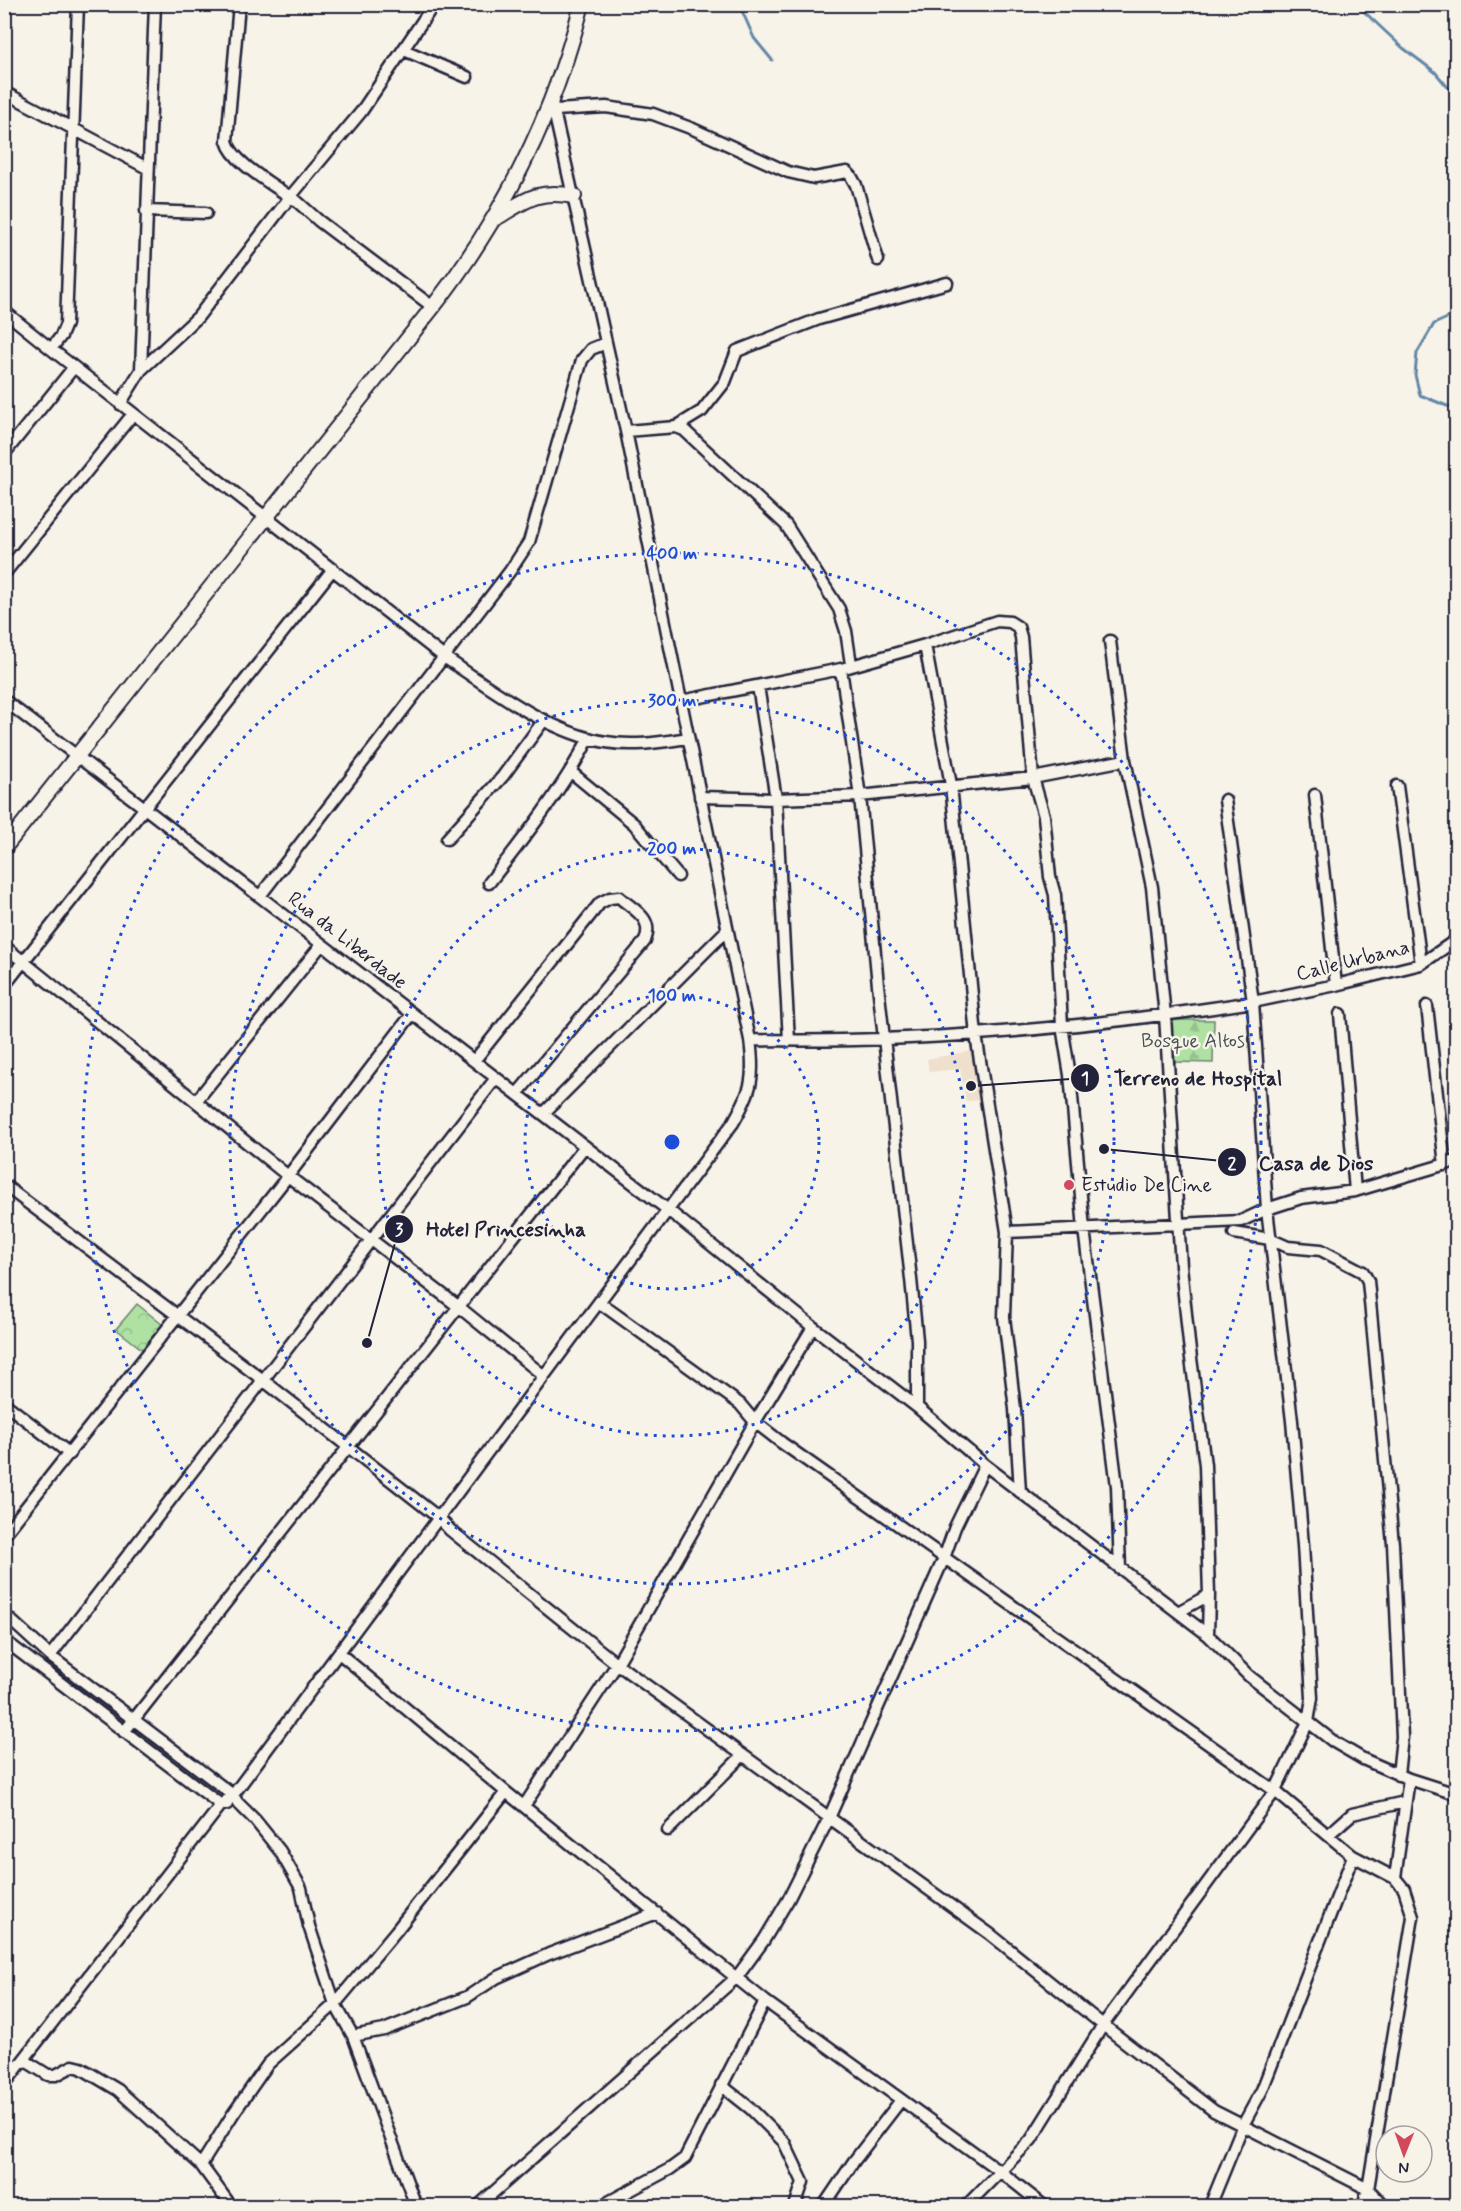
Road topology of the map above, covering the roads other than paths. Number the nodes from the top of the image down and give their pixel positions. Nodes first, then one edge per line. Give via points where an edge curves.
1 (78, 4) edge
2 (155, 4) edge
3 (239, 4) edge
4 (434, 4) edge
5 (582, 4) edge
6 (404, 50) junction
7 (467, 77) dead end
8 (4, 92) edge
9 (553, 104) junction
10 (73, 129) junction
11 (147, 168) junction
12 (574, 196) junction
13 (291, 197) junction
14 (146, 211) junction
15 (206, 213) dead end
16 (495, 219) junction
17 (878, 260) dead end
18 (947, 283) dead end
19 (433, 307) junction
20 (4, 310) edge
21 (606, 343) junction
22 (51, 350) junction
23 (74, 368) junction
24 (141, 370) junction
25 (120, 404) junction
26 (133, 414) junction
27 (676, 427) junction
28 (626, 431) junction
29 (4, 454) edge
30 (264, 518) junction
31 (333, 569) junction
32 (4, 574) edge
33 (1110, 642) dead end
34 (925, 645) junction
35 (444, 657) junction
36 (851, 664) junction
37 (841, 669) junction
38 (758, 686) junction
39 (4, 700) edge
40 (681, 701) junction
41 (544, 720) junction
42 (589, 738) junction
43 (688, 738) junction
44 (79, 756) junction
45 (1125, 760) junction
46 (571, 772) junction
47 (1033, 778) junction
48 (951, 785) junction
49 (1397, 786) dead end
50 (1315, 795) dead end
51 (860, 796) junction
52 (700, 797) junction
53 (776, 800) junction
54 (1225, 800) dead end
55 (145, 807) junction
56 (447, 839) dead end
57 (4, 848) edge
58 (678, 876) dead end
59 (489, 883) dead end
60 (260, 896) junction
61 (727, 930) junction
62 (1456, 940) edge
63 (322, 944) junction
64 (4, 946) edge
65 (24, 961) junction
66 (1421, 964) junction
67 (1336, 985) junction
68 (4, 986) edge
69 (1253, 1002) junction
70 (1426, 1006) dead end
71 (412, 1014) junction
72 (1340, 1014) dead end
73 (1165, 1016) junction
74 (1062, 1026) junction
75 (976, 1035) junction
76 (750, 1040) junction
77 (789, 1041) junction
78 (885, 1041) junction
79 (474, 1061) junction
80 (496, 1078) junction
81 (517, 1094) junction
82 (197, 1100) junction
83 (543, 1114) junction
84 (585, 1146) junction
85 (1456, 1161) edge
86 (1445, 1165) junction
87 (288, 1176) junction
88 (4, 1185) edge
89 (1355, 1191) junction
90 (1267, 1209) junction
91 (668, 1210) junction
92 (1179, 1226) junction
93 (1084, 1229) junction
94 (1007, 1232) junction
95 (1234, 1233) dead end
96 (1270, 1239) junction
97 (372, 1240) junction
98 (600, 1303) junction
99 (459, 1307) junction
100 (178, 1316) junction
101 (813, 1327) junction
102 (544, 1376) junction
103 (263, 1380) junction
104 (4, 1403) edge
105 (917, 1407) junction
106 (755, 1422) junction
107 (349, 1447) junction
108 (70, 1454) junction
109 (986, 1465) junction
110 (1020, 1492) junction
111 (439, 1518) junction
112 (4, 1535) edge
113 (944, 1558) junction
114 (1120, 1569) junction
115 (1209, 1595) junction
116 (1178, 1612) junction
117 (4, 1614) edge
118 (1208, 1635) junction
119 (4, 1640) edge
120 (339, 1653) junction
121 (50, 1656) junction
122 (617, 1664) junction
123 (133, 1719) junction
124 (1308, 1722) junction
125 (124, 1732) junction
126 (743, 1755) junction
127 (1404, 1777) junction
128 (1275, 1791) junction
129 (506, 1792) junction
130 (1456, 1794) edge
131 (235, 1798) junction
132 (1405, 1802) junction
133 (221, 1805) junction
134 (524, 1806) junction
135 (829, 1818) junction
136 (668, 1830) dead end
137 (1328, 1835) junction
138 (1353, 1856) junction
139 (1395, 1878) junction
140 (657, 1913) junction
141 (737, 1977) junction
142 (765, 2001) junction
143 (335, 2004) junction
144 (1103, 2025) junction
145 (354, 2036) junction
146 (24, 2060) junction
147 (4, 2085) edge
148 (721, 2085) junction
149 (901, 2100) junction
150 (1243, 2125) junction
151 (201, 2165) junction
152 (1001, 2172) junction
153 (1368, 2189) junction
154 (825, 2204) dead end
155 (231, 2206) edge
156 (416, 2206) edge
157 (478, 2206) edge
158 (601, 2206) edge
159 (795, 2206) edge
160 (966, 2206) edge
161 (1044, 2206) edge
162 (1210, 2206) edge
163 (1363, 2206) edge
164 (1384, 2206) edge

1 - 10 street
2 - 11 street
3 - 13 street via 227,141 239,160
4 - 6 street
5 - 9 main road
6 - 7 street
6 - 13 street via 361,112
8 - 10 street
9 - 12 street
9 - 16 main road
9 - 17 street via 653,114 788,172 814,178 847,172 856,185
10 - 11 street
10 - 22 street via 66,324
11 - 14 street
12 - 16 main road via 539,195
12 - 21 street
13 - 19 street
13 - 24 street via 198,317
14 - 15 street
14 - 24 street
16 - 19 main road
18 - 27 street via 819,319 737,351 724,382 702,411
19 - 30 main road
20 - 22 street
21 - 28 street
21 - 35 street via 591,349 582,360 529,542
22 - 23 street
23 - 25 street
23 - 29 street
24 - 25 street
25 - 26 street
26 - 30 street
26 - 32 street
27 - 28 street
27 - 36 street via 684,430 786,525 839,609
28 - 40 street
30 - 31 street
30 - 44 main road
31 - 35 street
31 - 55 street
33 - 45 street
34 - 36 street
34 - 47 street via 997,621 1018,627
34 - 48 street
35 - 41 street
35 - 60 street
36 - 37 street
37 - 38 street
37 - 51 street
38 - 40 street
38 - 53 street
39 - 44 street, Rua da Liberdade
40 - 43 street
41 - 42 street
41 - 56 street via 503,776
42 - 43 street via 643,744
42 - 46 street
43 - 52 street
44 - 55 street, Rua da Liberdade
44 - 57 main road
45 - 47 street
45 - 73 street via 1152,887
46 - 58 street via 634,824
46 - 59 street
47 - 48 street
47 - 74 street via 1044,816 1055,895
48 - 51 street
48 - 75 street
49 - 66 street
50 - 67 street
51 - 53 street
51 - 78 street
52 - 53 street
52 - 61 street
53 - 77 street
54 - 69 street
55 - 60 street, Rua da Liberdade
55 - 65 street
60 - 63 street, Rua da Liberdade
61 - 76 street
61 - 83 street
62 - 66 street, Calle Urbana
63 - 71 street, Rua da Liberdade
63 - 82 street
64 - 65 street
65 - 68 street
65 - 82 street
66 - 67 street, Calle Urbana
67 - 69 street, Calle Urbana
69 - 73 street, Calle Urbana
69 - 90 street
70 - 86 street
71 - 79 street, Rua da Liberdade
71 - 87 street
72 - 89 street
73 - 74 street, Calle Urbana
73 - 92 street
74 - 75 street, Calle Urbana
74 - 93 street
75 - 78 street, Calle Urbana
75 - 94 street
76 - 77 street, Calle Urbana
76 - 91 street via 753,1076 745,1101 733,1124
77 - 78 street, Calle Urbana
78 - 105 street via 917,1340
79 - 80 street, Rua da Liberdade
79 - 81 street via 600,903 619,897 647,921 645,941
80 - 81 street, Rua da Liberdade
80 - 97 street
81 - 83 street, Rua da Liberdade
82 - 87 street
83 - 84 street, Rua da Liberdade
84 - 91 street, Rua da Liberdade
84 - 99 street
85 - 86 street
86 - 89 street
87 - 97 street
87 - 100 street
88 - 100 street
89 - 90 street via 1301,1198
90 - 92 street via 1240,1221
90 - 96 street
91 - 98 street
91 - 101 street, Rua da Liberdade
92 - 93 street
92 - 115 street via 1188,1337 1205,1464
93 - 94 street
93 - 114 street via 1117,1486
94 - 110 street via 1004,1317 1016,1409
95 - 96 street
96 - 124 street via 1303,1545 1312,1698
96 - 127 street via 1288,1247 1321,1250 1363,1272 1368,1281 1393,1544
97 - 99 street
97 - 103 street
98 - 102 street
98 - 106 street via 740,1404
99 - 102 street
99 - 107 street
100 - 103 street
100 - 108 street
101 - 105 street, Rua da Liberdade
101 - 106 street
102 - 111 street
103 - 107 street
103 - 121 street
104 - 108 street
105 - 109 street, Rua da Liberdade
106 - 113 street
106 - 122 street
107 - 111 street
107 - 123 street
108 - 112 street
109 - 110 street, Rua da Liberdade
109 - 113 street
110 - 114 street, Rua da Liberdade
111 - 120 street
111 - 122 street
113 - 128 street
113 - 135 street
114 - 116 street, Rua da Liberdade
115 - 116 street
115 - 118 street
116 - 118 street, Rua da Liberdade
117 - 121 street
118 - 124 street, Rua da Liberdade via 1249,1676
119 - 125 street
120 - 129 street
120 - 131 street
121 - 123 street
122 - 126 street
122 - 134 street
123 - 125 street
123 - 131 street
124 - 127 street, Rua da Liberdade via 1363,1759
124 - 128 street
125 - 133 street
126 - 135 street
126 - 136 street
127 - 130 street, Rua da Liberdade
127 - 132 street
128 - 137 street
128 - 144 street
129 - 134 street
129 - 143 street
131 - 133 street
131 - 143 street via 280,1851 302,1888 309,1926
132 - 137 street via 1352,1814
132 - 139 street
133 - 146 street
134 - 140 street
135 - 141 street via 788,1900
135 - 144 street via 990,1934
137 - 138 street
138 - 139 street
138 - 150 street via 1262,2090
139 - 153 street via 1404,1889 1413,1917
140 - 141 street
140 - 145 street via 538,1959 496,1978 467,1997 384,2030
141 - 142 street
141 - 157 street
142 - 148 street
142 - 149 street
143 - 145 street
143 - 151 street via 268,2064
144 - 150 street via 1214,2111
144 - 152 street via 1031,2140
145 - 156 street
146 - 147 street
146 - 151 street via 48,2074 56,2075 73,2066 81,2068 118,2090
148 - 158 street via 685,2158
148 - 159 street via 784,2142 803,2182
149 - 152 street
149 - 154 street
150 - 153 street
150 - 162 street
151 - 155 street
152 - 160 street
152 - 161 street
153 - 163 street
153 - 164 street

